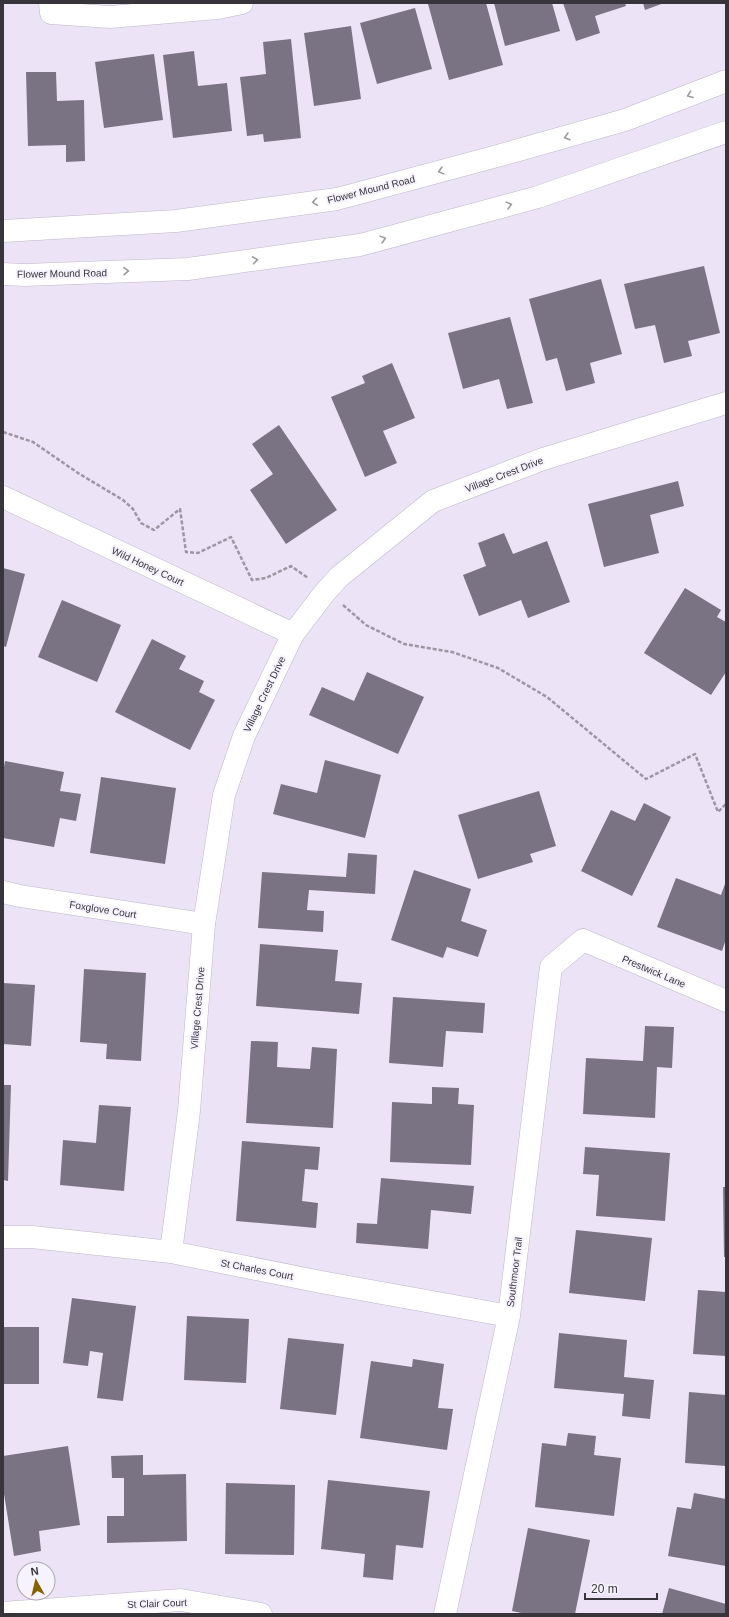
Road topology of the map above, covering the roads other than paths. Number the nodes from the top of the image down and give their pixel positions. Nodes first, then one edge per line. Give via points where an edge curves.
1 (242, 3) edge
2 (51, 8) edge
3 (726, 81) edge
4 (726, 132) edge
5 (3, 231) edge
6 (3, 274) edge
7 (726, 403) edge
8 (3, 497) edge
9 (293, 634) junction
10 (3, 892) edge
11 (204, 924) junction
12 (583, 940) joint
13 (726, 1001) edge
14 (3, 1237) edge
15 (171, 1252) junction
16 (509, 1316) junction
17 (3, 1613) edge
18 (261, 1614) edge
19 (445, 1614) edge

1 - 2 street via 218,8 110,17
3 -> 5 street, Flower Mound Road via 625,120 337,199 176,221
6 -> 4 street, Flower Mound Road via 188,269 360,245 538,197
7 - 9 street, Village Crest Drive via 544,459 433,501 340,576 326,590
8 - 9 street, Wild Honey Court
9 - 11 street, Village Crest Drive via 244,736 224,795
10 - 11 street, Foxglove Court
11 - 15 street, Village Crest Drive via 189,1111
12 - 13 street, Prestwick Lane
12 - 16 street, Southmoor Trail via 551,967
14 - 15 street, St Charles Court via 32,1237
15 - 16 street, St Charles Court
16 - 19 street, Southmoor Trail
17 - 18 street, St Clair Court via 181,1600

